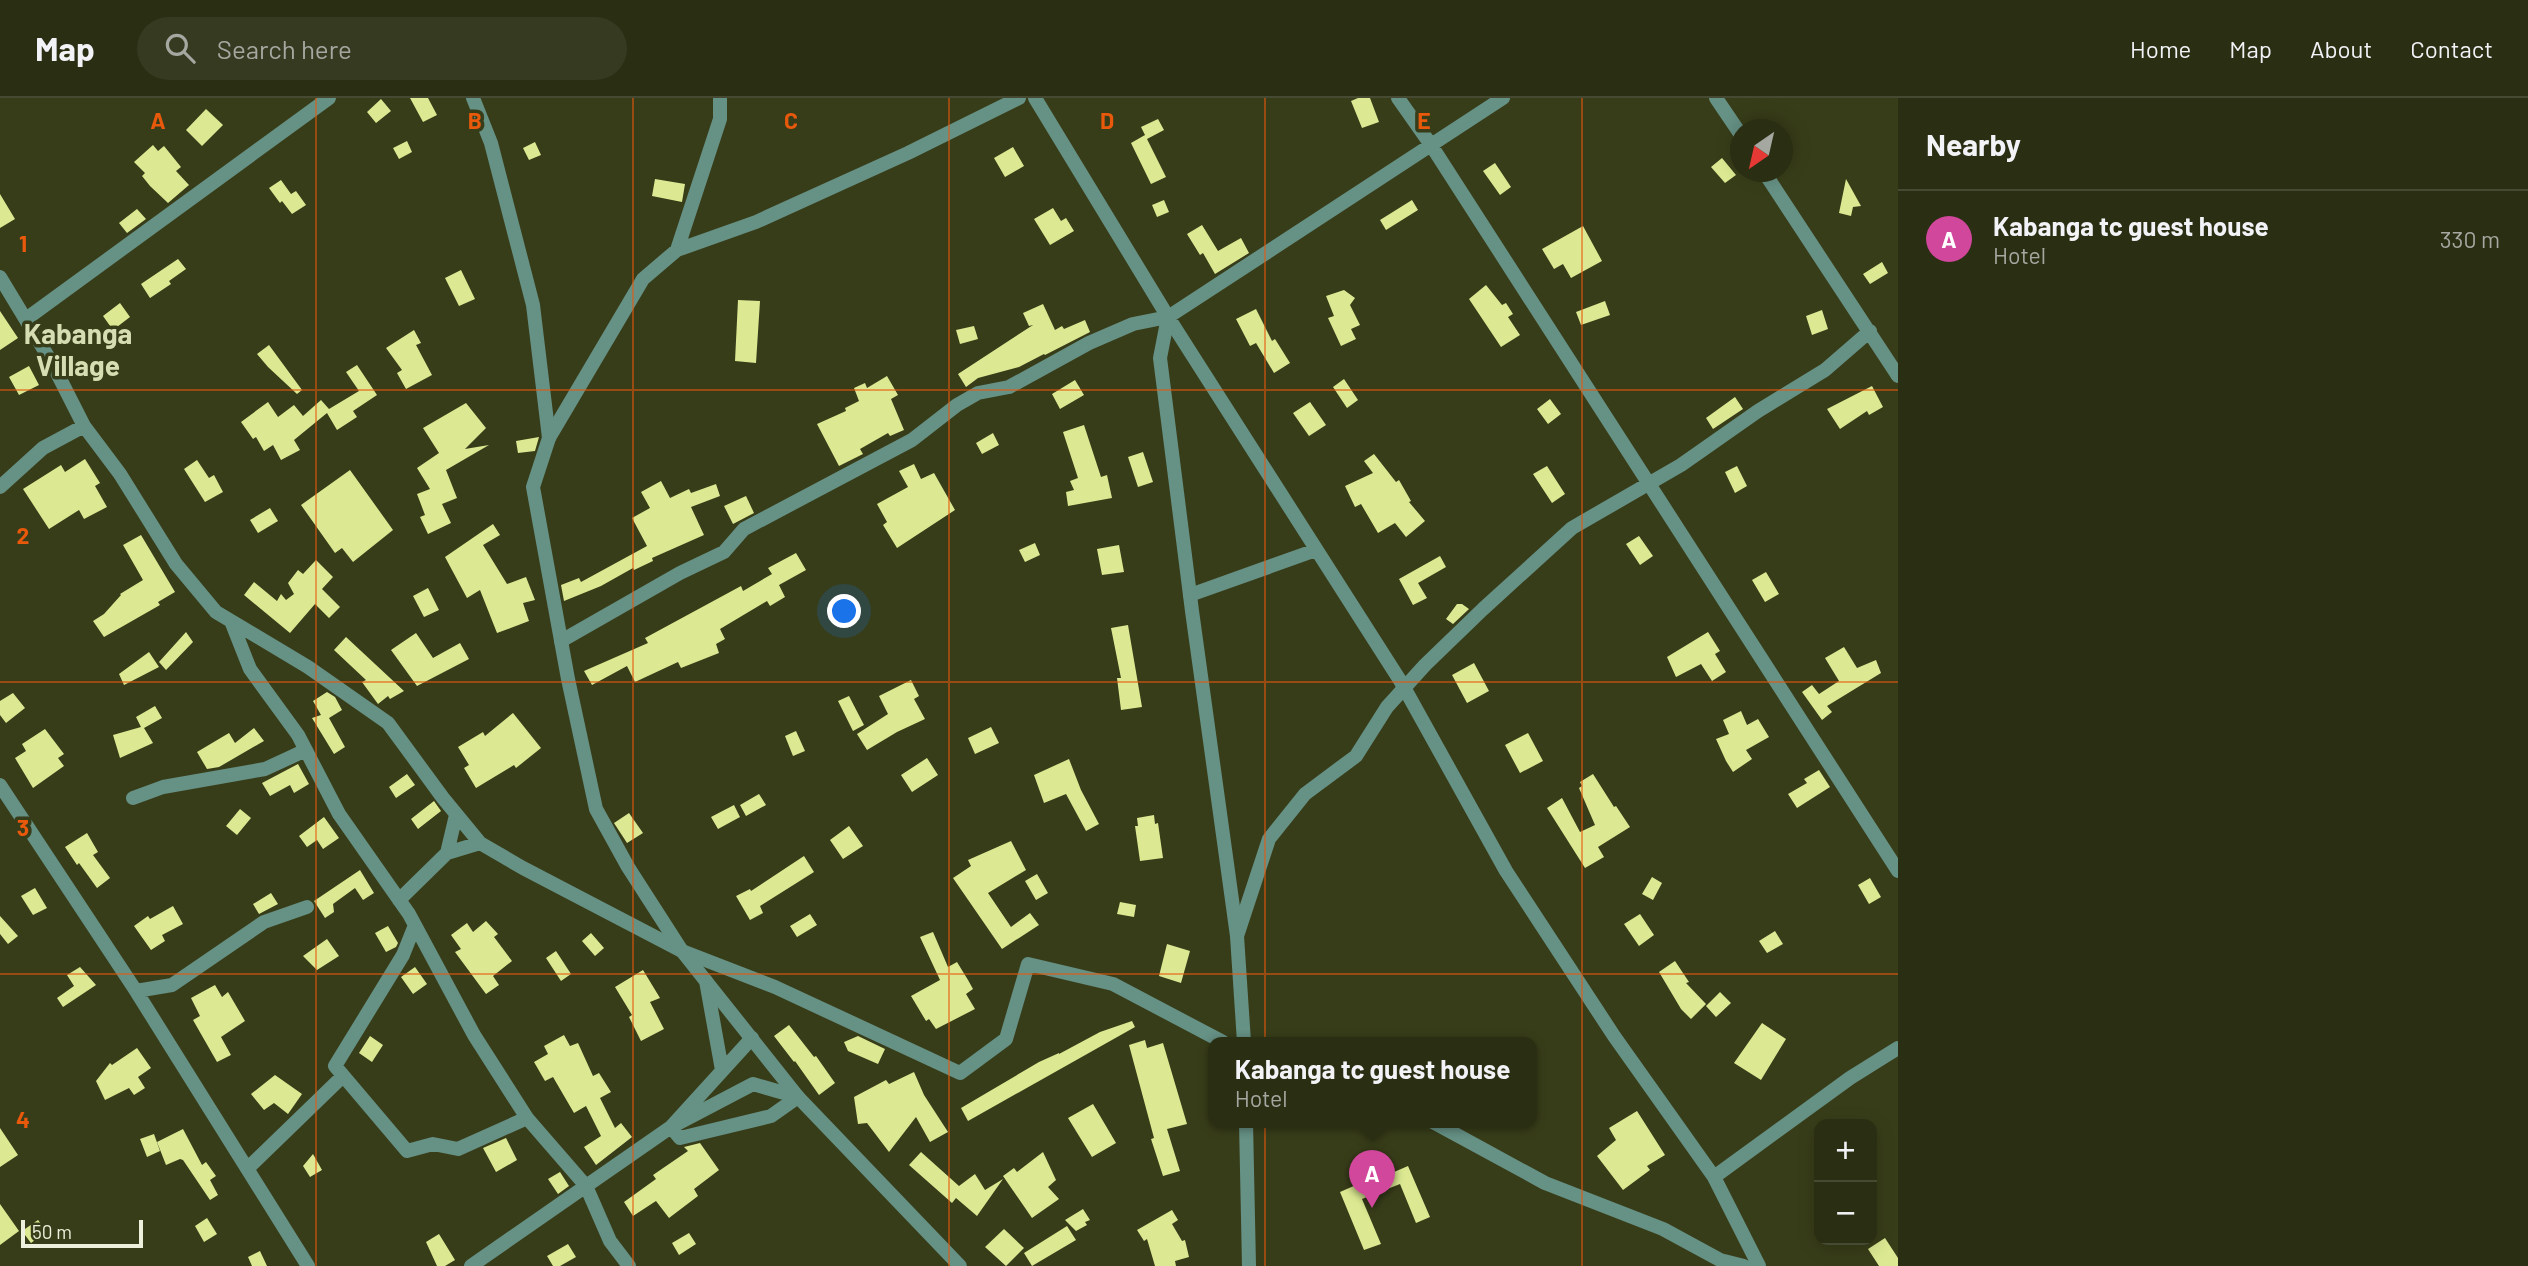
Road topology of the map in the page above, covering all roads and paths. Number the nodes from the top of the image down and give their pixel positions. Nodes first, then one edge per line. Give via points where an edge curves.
1 (329, 98) edge
2 (473, 98) edge
3 (720, 98) edge
4 (1019, 98) edge
5 (1035, 98) edge
6 (1398, 98) edge
7 (1503, 98) edge
8 (1716, 98) edge
9 (1730, 119) edge
10 (1431, 145) junction
11 (1771, 182) edge
12 (677, 250) junction
13 (0, 277) edge
14 (1168, 317) junction
15 (26, 319) junction
16 (1870, 331) junction
17 (1898, 376) edge
18 (84, 426) junction
19 (549, 438) junction
20 (1649, 482) junction
21 (0, 486) edge
22 (1316, 550) junction
23 (1190, 595) junction
24 (231, 621) junction
25 (561, 641) junction
26 (1404, 688) junction
27 (306, 750) junction
28 (0, 785) edge
29 (132, 798) dead end
30 (457, 814) junction
31 (480, 843) junction
32 (447, 853) junction
33 (1898, 871) edge
34 (399, 900) junction
35 (307, 907) dead end
36 (415, 925) junction
37 (1237, 936) junction
38 (682, 951) junction
39 (706, 981) junction
40 (136, 990) junction
41 (1214, 1037) edge
42 (1244, 1037) edge
43 (752, 1038) junction
44 (1898, 1048) edge
45 (722, 1070) junction
46 (343, 1076) junction
47 (798, 1097) junction
48 (527, 1118) junction
49 (671, 1127) junction
50 (1247, 1128) edge
51 (1444, 1128) edge
52 (248, 1168) junction
53 (1714, 1177) junction
54 (586, 1186) junction
55 (1251, 1264) edge
56 (308, 1266) edge
57 (471, 1266) edge
58 (629, 1266) edge
59 (960, 1266) edge
60 (1744, 1266) edge
61 (1759, 1266) edge

1 - 15 street
2 - 19 street via 491,143 533,305
3 - 12 street via 720,120
4 - 12 street via 756,222
5 - 14 street
6 - 10 street
7 - 10 street
8 - 9 street
10 - 14 street
10 - 20 street
11 - 16 street
12 - 19 street via 643,279
13 - 15 street
14 - 22 street
14 - 23 street via 1160,358
14 - 25 street via 1133,324 1009,387 978,393 912,440 744,529 724,552
15 - 18 street
16 - 17 street
16 - 20 street via 1825,370
18 - 21 street via 43,448
18 - 24 street via 176,564 216,612
19 - 25 street via 533,487
20 - 26 street via 1572,528
20 - 33 street
22 - 23 street
22 - 26 street
23 - 37 street
24 - 27 street via 250,669
24 - 30 street via 388,723
25 - 38 street via 596,809
26 - 37 street via 1356,756 1305,794 1269,839
26 - 53 street via 1506,871
27 - 29 street via 265,769 163,787
27 - 34 street via 339,814
28 - 40 street
30 - 31 street
30 - 32 street
31 - 32 street
31 - 38 street
32 - 34 street
34 - 36 street
35 - 40 street via 264,922 172,985
36 - 46 street via 403,955 335,1066
36 - 48 street via 474,1035
37 - 42 street
38 - 39 street
38 - 41 street via 775,987 960,1073 1006,1039 1028,964 1113,984
39 - 43 street
39 - 45 street
40 - 52 street
43 - 45 street
43 - 47 street
44 - 53 street
45 - 49 street
46 - 48 street via 407,1152 433,1144 458,1149
46 - 52 street
47 - 49 street via 752,1084
47 - 49 street via 771,1116 680,1138
47 - 59 street
48 - 54 street
49 - 54 street
50 - 55 street
51 - 60 street via 1545,1183 1663,1229 1720,1260
52 - 56 street
53 - 61 street
54 - 57 street
54 - 58 street via 610,1241

